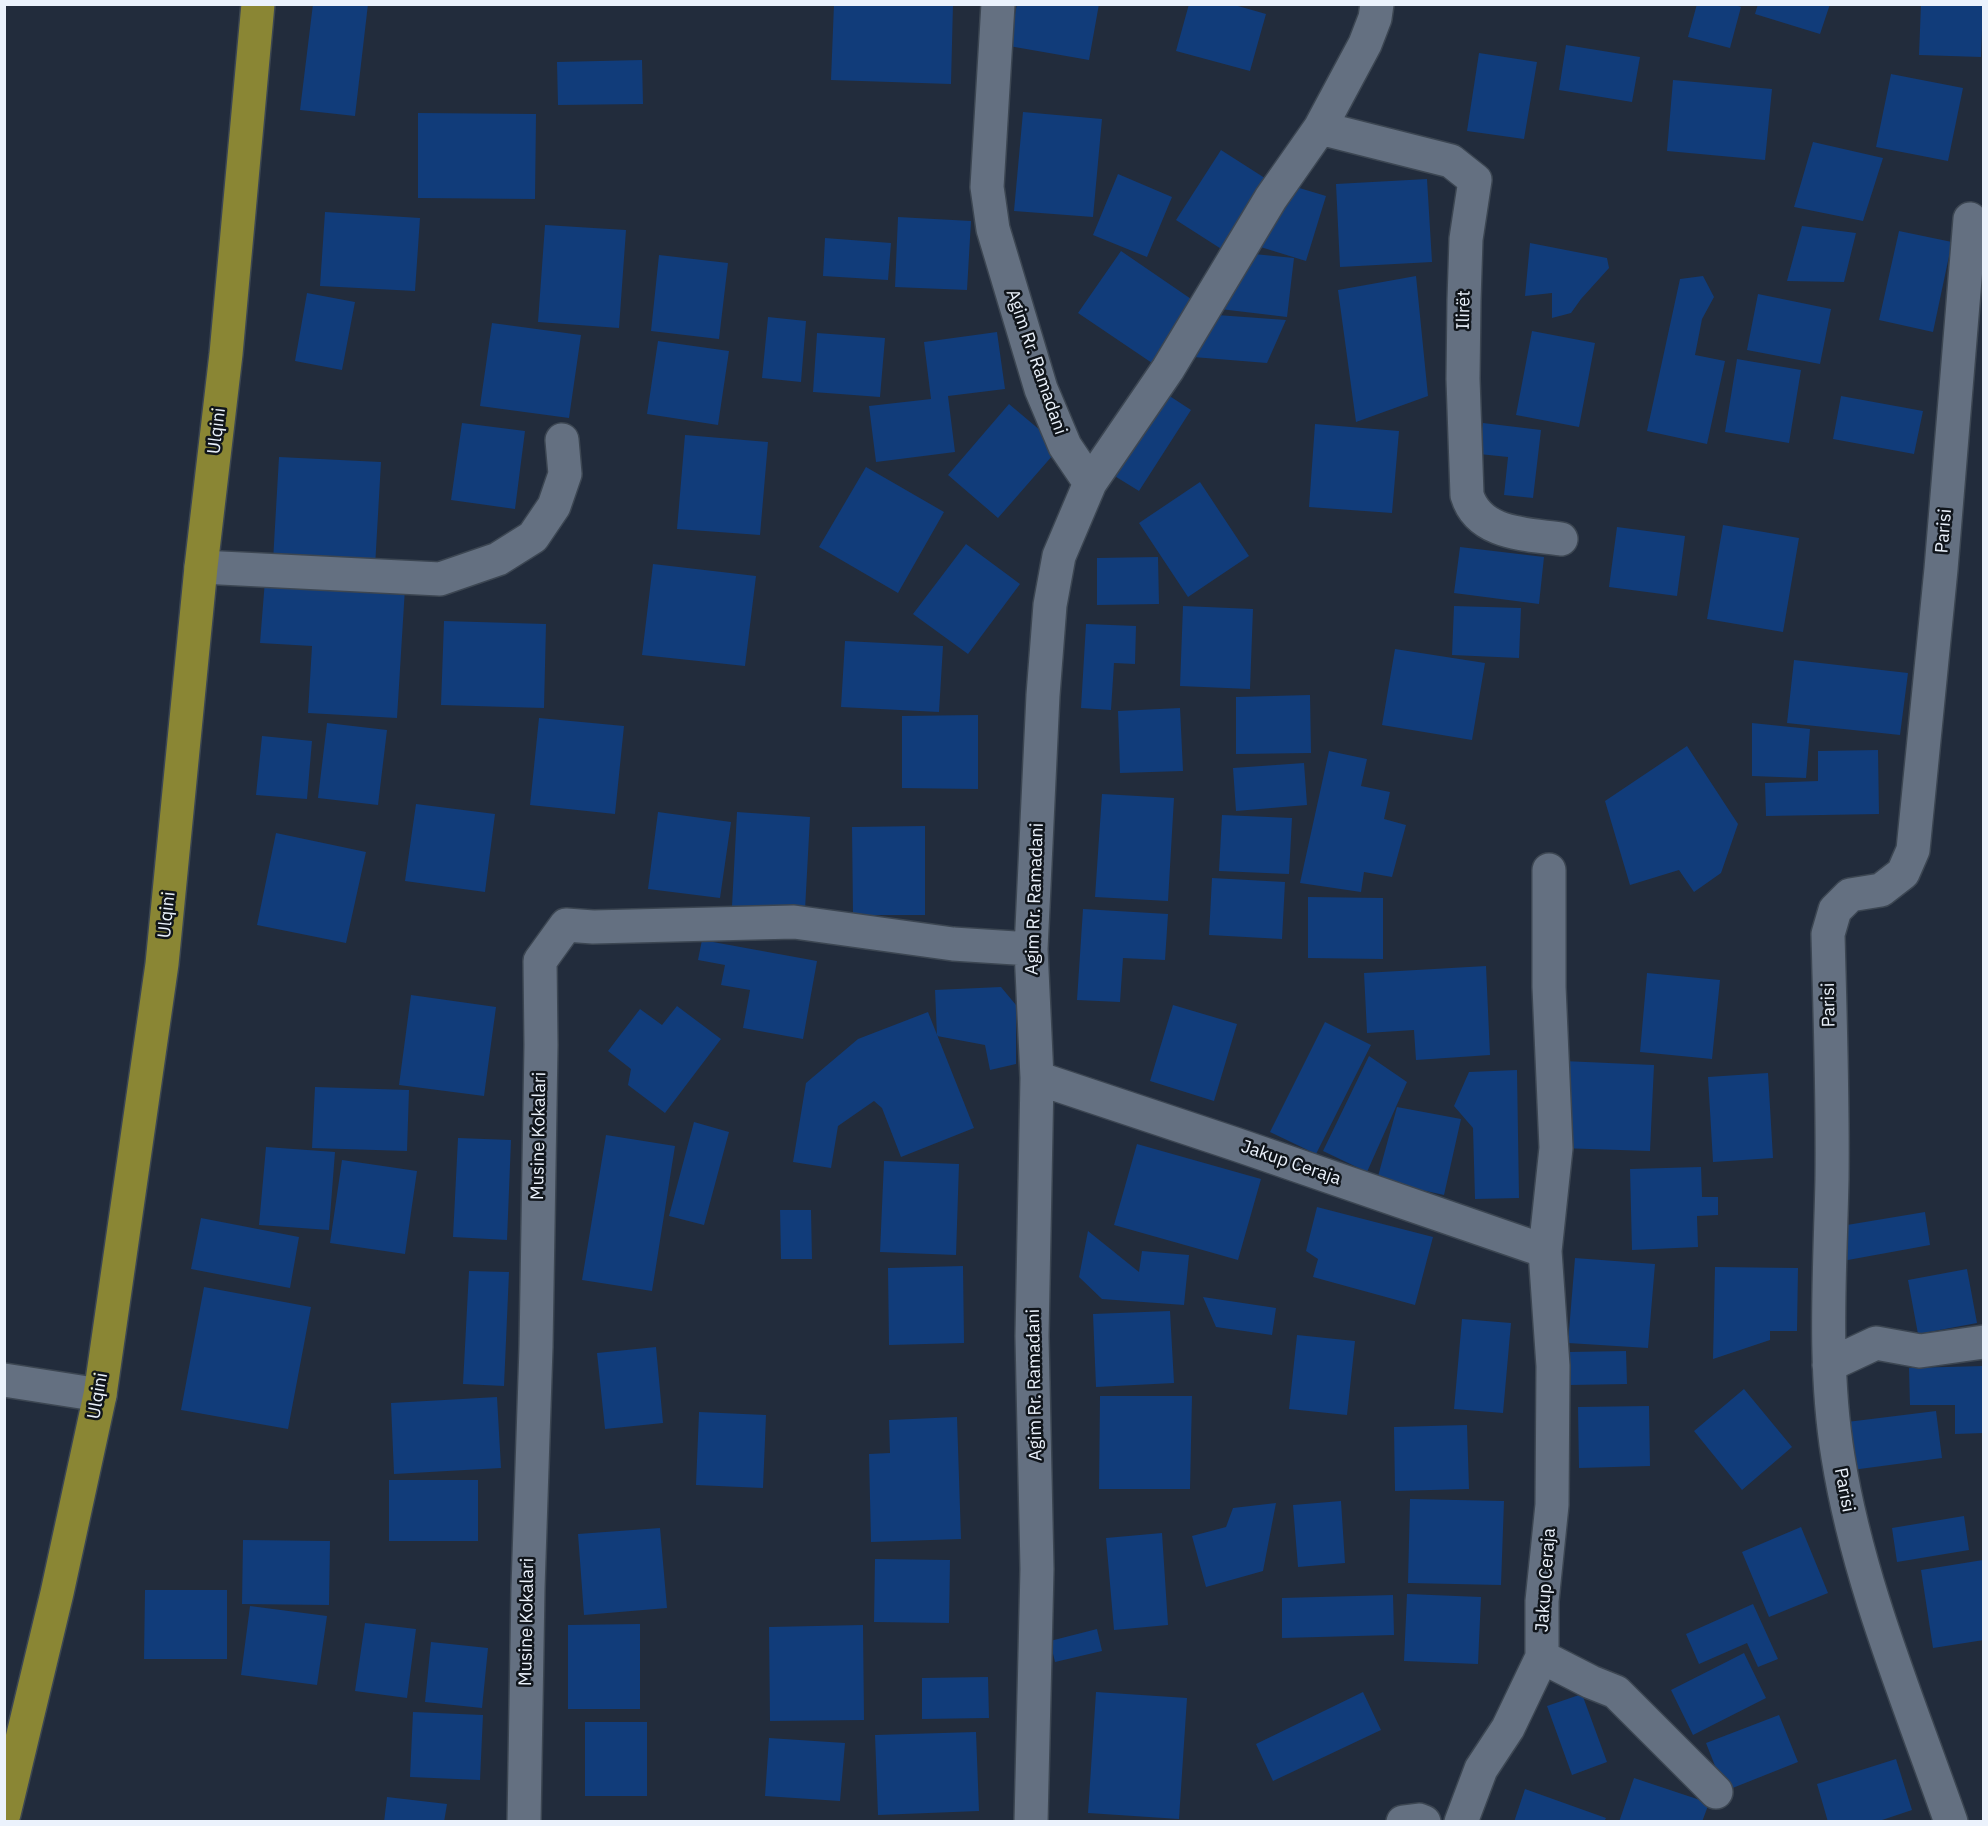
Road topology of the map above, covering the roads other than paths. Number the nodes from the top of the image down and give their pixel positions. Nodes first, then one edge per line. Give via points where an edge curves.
1 (258, 4) edge
2 (998, 4) edge
3 (1377, 4) edge
4 (1320, 128) junction
5 (1970, 219) dead end
6 (562, 440) dead end
7 (1090, 483) junction
8 (1561, 539) dead end
9 (201, 567) junction
10 (1549, 870) dead end
11 (1031, 949) junction
12 (1037, 1078) junction
13 (1545, 1251) junction
14 (1983, 1342) edge
15 (1828, 1365) junction
16 (4, 1380) edge
17 (100, 1395) junction
18 (1542, 1657) junction
19 (1716, 1792) dead end
20 (4, 1814) edge
21 (524, 1821) edge
22 (1031, 1821) edge
23 (1403, 1821) edge
24 (1424, 1821) edge
25 (1461, 1821) edge
26 (1951, 1821) edge

1 - 9 main road, Ulqini via 226,354
2 - 7 street, Agim Rr. Ramadani via 987,187 993,229 1041,389 1065,446
3 - 4 street via 1365,44
4 - 7 street via 1271,198 1168,369
4 - 8 street, Ilirët via 1451,161 1475,180 1466,239 1464,300 1467,495 1476,513 1495,527
5 - 15 street, Parisi via 1913,850 1903,873 1881,890 1850,895 1835,910 1828,933 1832,1143
6 - 9 street via 565,474 555,506 533,537 498,559 440,579
7 - 11 street, Agim Rr. Ramadani via 1059,556 1050,606
9 - 17 main road, Ulqini via 162,964
10 - 13 street, Jakup Ceraja via 1556,1148
11 - 12 street, Agim Rr. Ramadani
11 - 21 street, Musine Kokalari via 953,944 794,922 566,925 540,961 537,1288
12 - 13 street, Jakup Ceraja
12 - 22 street, Agim Rr. Ramadani via 1032,1336 1037,1569
13 - 18 street, Jakup Ceraja via 1553,1366 1552,1505 1542,1602
14 - 15 street via 1920,1351 1876,1343
15 - 26 street, Parisi via 1838,1455 1854,1539
16 - 17 street
17 - 20 main road, Ulqini
18 - 19 street, Jakup Ceraja via 1616,1692
18 - 25 street, Jakup Ceraja via 1508,1728 1481,1768
23 - 24 street

